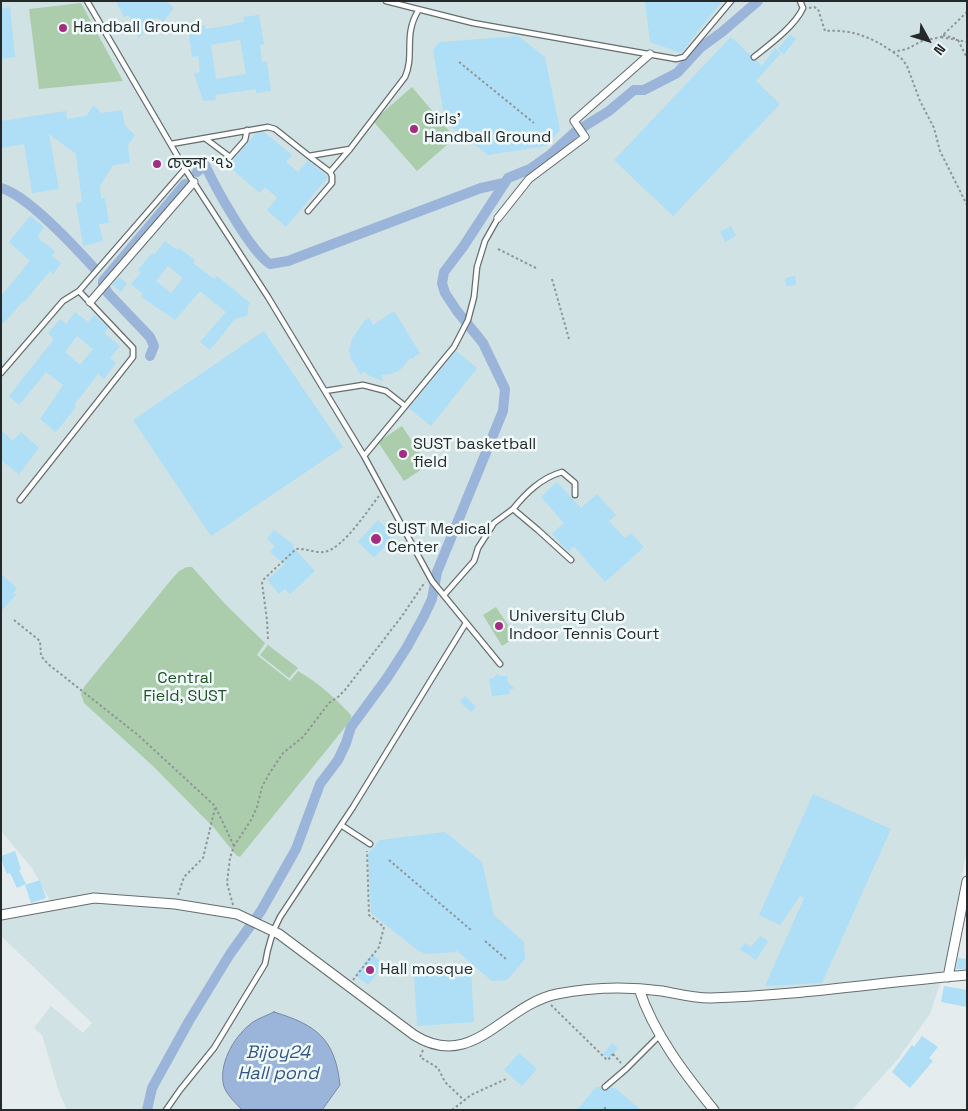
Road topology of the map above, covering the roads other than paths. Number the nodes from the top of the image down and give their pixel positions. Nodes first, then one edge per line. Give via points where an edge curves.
1 (87, 1) edge
2 (386, 1) edge
3 (731, 1) edge
4 (800, 1) edge
5 (418, 10) junction
6 (650, 54) junction
7 (754, 57) dead end
8 (247, 130) junction
9 (206, 138) junction
10 (171, 144) junction
11 (350, 149) junction
12 (309, 156) junction
13 (185, 169) junction
14 (330, 172) junction
15 (194, 182) junction
16 (308, 211) dead end
17 (498, 218) joint
18 (79, 291) junction
19 (90, 302) junction
20 (1, 373) edge
21 (325, 391) junction
22 (405, 406) junction
23 (364, 456) junction
24 (575, 495) dead end
25 (20, 500) dead end
26 (513, 509) junction
27 (571, 560) dead end
28 (444, 595) junction
29 (466, 623) junction
30 (500, 664) dead end
31 (341, 825) junction
32 (370, 844) road end
33 (967, 881) edge
34 (1, 915) edge
35 (273, 932) junction
36 (967, 975) edge
37 (948, 977) junction
38 (639, 989) junction
39 (660, 1036) junction
40 (605, 1087) dead end
41 (166, 1110) edge
42 (714, 1110) edge

1 - 10 lane
2 - 5 lane
3 - 6 lane via 684,57 676,59
4 - 7 lane via 802,10 785,31
5 - 6 lane via 539,36
5 - 11 lane via 412,20 405,77
6 - 17 street via 574,121 585,137 529,179
8 - 9 lane
8 - 9 lane via 245,140 230,157
8 - 12 lane via 275,129
9 - 10 lane
10 - 13 lane
11 - 12 lane
11 - 14 lane
12 - 14 lane
13 - 15 lane
13 - 18 lane
14 - 16 lane via 332,183
15 - 19 street
15 - 21 lane
17 - 22 lane via 476,267 468,320 454,347
18 - 19 lane
18 - 20 lane via 63,300
19 - 25 lane via 133,348 133,357
21 - 22 lane via 363,385 386,391
21 - 23 lane
22 - 23 lane
23 - 28 lane via 431,578
24 - 26 lane via 575,483 562,472 550,475
26 - 27 lane
26 - 28 lane via 494,524 474,561
28 - 29 lane
29 - 30 lane
29 - 31 lane
31 - 32 lane
31 - 35 lane
33 - 37 street
34 - 35 street via 94,898 175,904 237,914
35 - 38 street via 423,1041 439,1046 464,1044 544,998 591,988
35 - 41 lane via 266,964 214,1048
36 - 37 street
37 - 38 street via 708,998
38 - 39 street
39 - 40 lane
39 - 42 street

